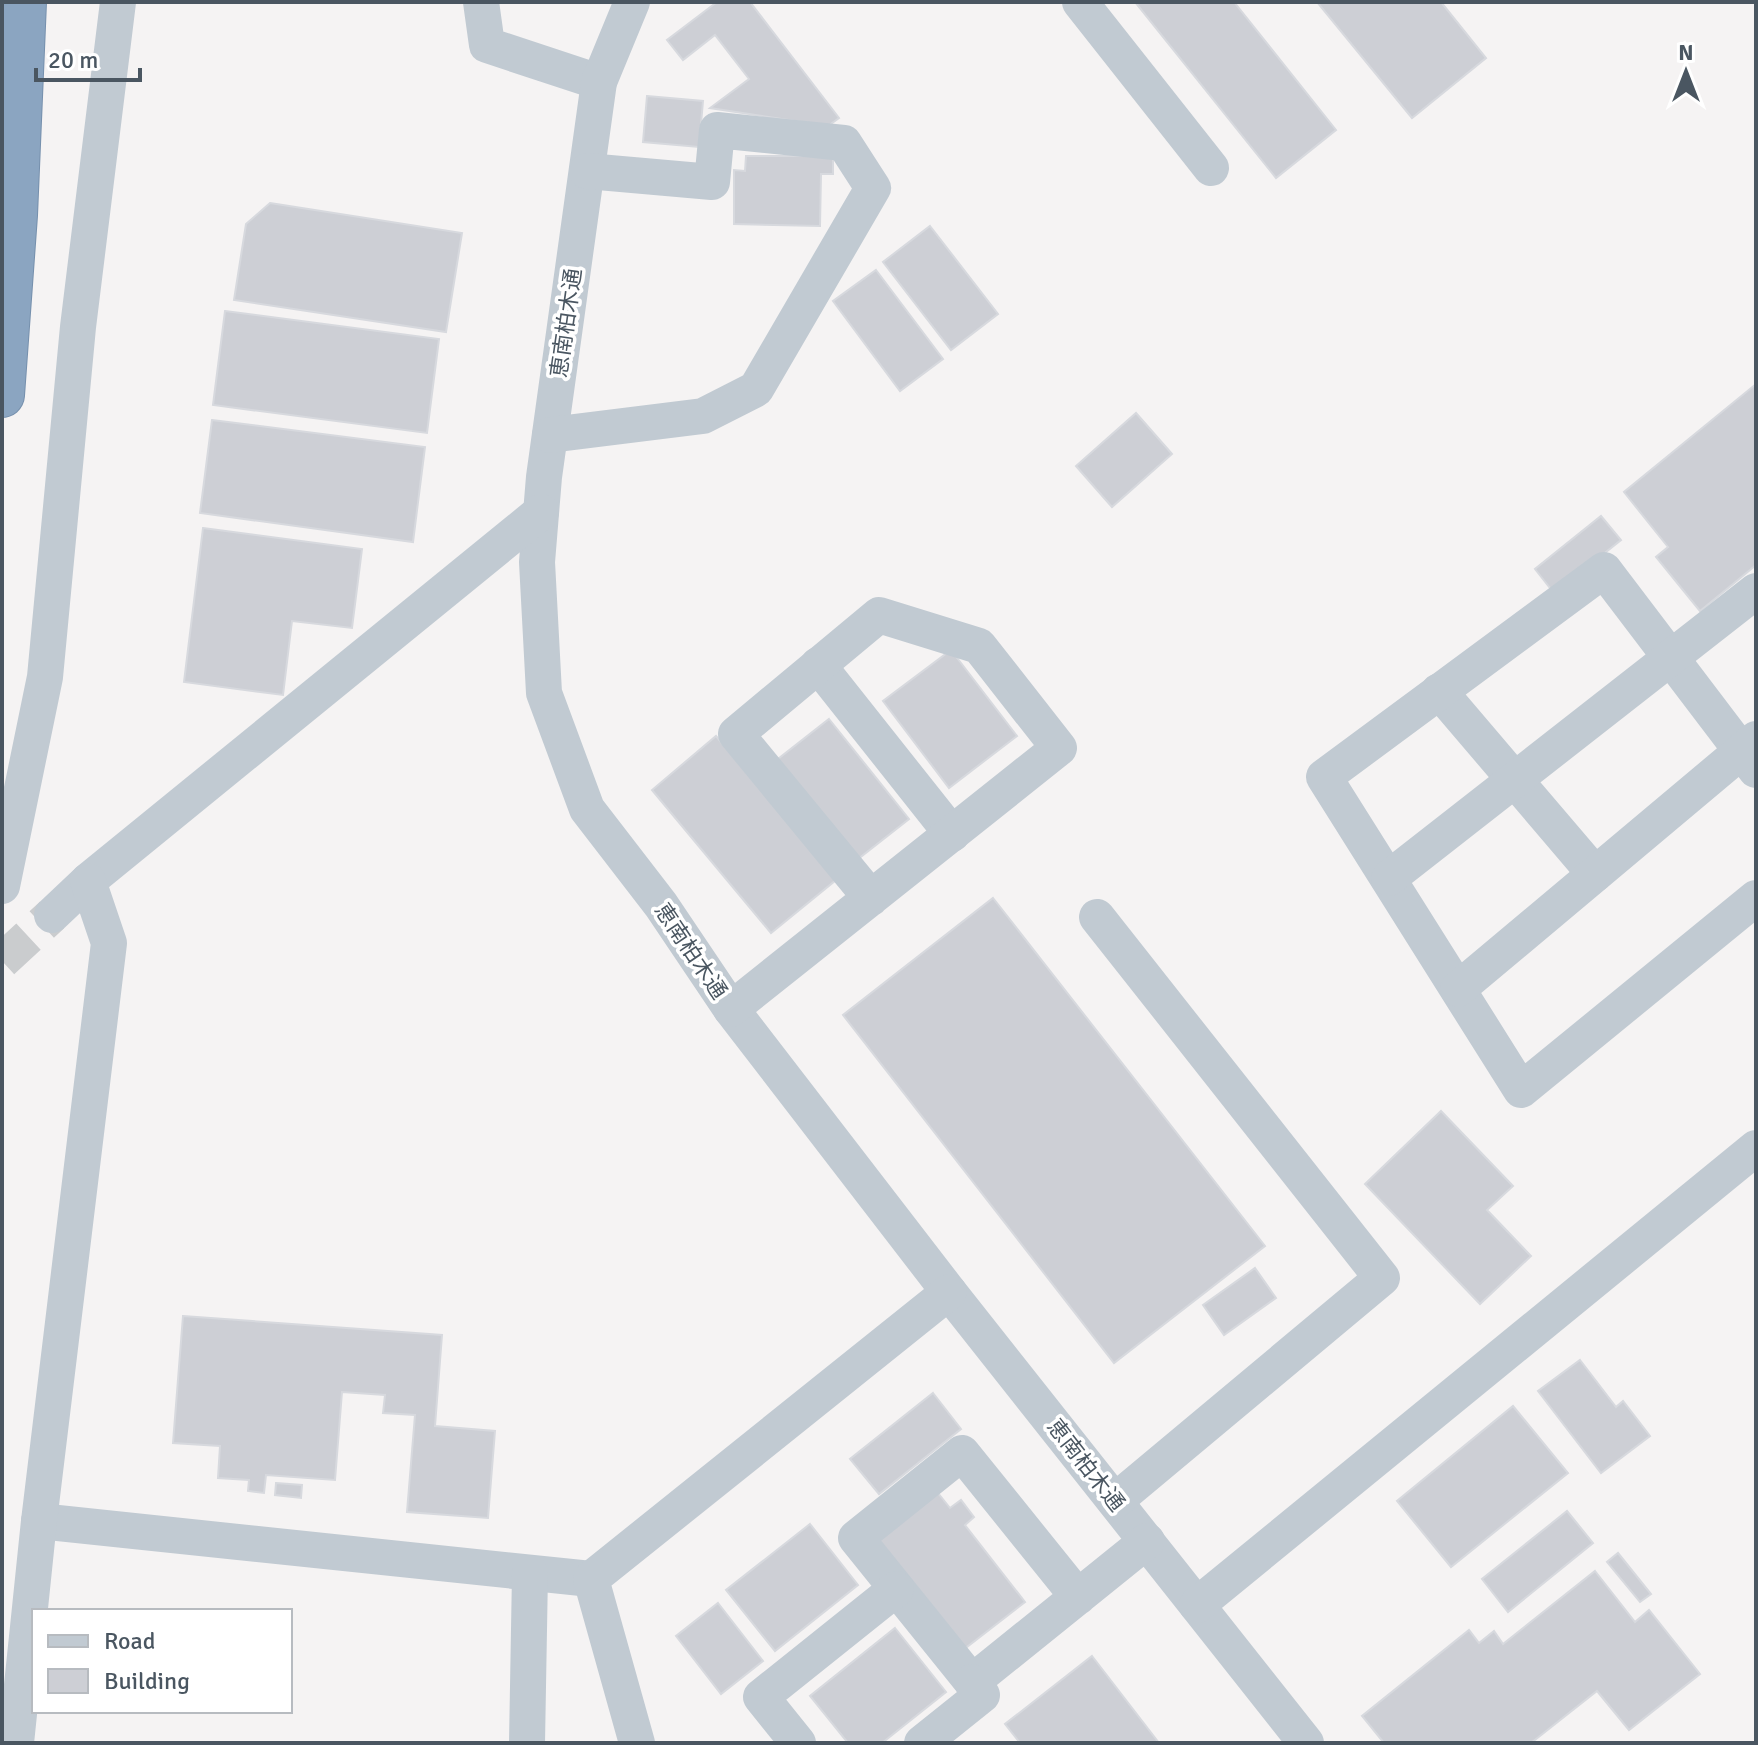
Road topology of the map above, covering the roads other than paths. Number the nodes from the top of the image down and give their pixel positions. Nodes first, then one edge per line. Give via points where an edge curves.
1 (24, 2) edge
2 (118, 2) edge
3 (481, 2) edge
4 (632, 2) edge
5 (1080, 2) edge
6 (599, 82) junction
7 (1211, 168) dead end
8 (587, 171) junction
9 (2, 395) edge
10 (550, 435) junction
11 (541, 512) junction
12 (1756, 591) edge
13 (1672, 658) junction
14 (818, 665) junction
15 (1439, 691) junction
16 (1751, 753) edge
17 (1515, 780) junction
18 (952, 834) junction
19 (1595, 874) junction
20 (1389, 878) junction
21 (88, 881) junction
22 (2, 886) edge
23 (871, 898) junction
24 (1756, 898) edge
25 (52, 915) tunnel mouth
26 (1097, 917) dead end
27 (1458, 989) junction
28 (731, 1009) junction
29 (1756, 1148) edge
30 (949, 1292) junction
31 (1115, 1501) junction
32 (39, 1521) junction
33 (1147, 1541) junction
34 (530, 1573) junction
35 (591, 1579) junction
36 (896, 1589) junction
37 (1078, 1597) junction
38 (1197, 1605) junction
39 (972, 1682) junction
40 (16, 1743) edge
41 (527, 1743) edge
42 (637, 1743) edge
43 (798, 1743) edge
44 (922, 1743) edge
45 (1306, 1743) edge

1 - 9 highway
2 - 22 street via 78,327 45,677
3 - 6 street via 487,45
4 - 6 street, 恵南柏木通
5 - 7 street
6 - 8 street, 恵南柏木通
8 - 10 street, 恵南柏木通
8 - 10 street via 712,182 717,130 844,143 873,188 756,389 703,416
10 - 11 street, 恵南柏木通
11 - 21 street
11 - 28 street, 恵南柏木通 via 537,562 544,693 587,809
12 - 13 street
13 - 15 street via 1604,570
13 - 16 street
13 - 17 street
14 - 18 street
14 - 18 street via 879,615 979,646 997,668 1059,748
14 - 23 street via 736,734
15 - 17 street
15 - 20 street via 1324,777
16 - 19 street
17 - 19 street
17 - 20 street
18 - 23 street
19 - 27 street
20 - 27 street
21 - 25 street
21 - 32 street via 109,943
23 - 28 street
24 - 27 street via 1521,1090
26 - 31 street via 1382,1278
28 - 30 street, 恵南柏木通
29 - 38 street
30 - 31 street, 恵南柏木通
30 - 35 street
31 - 33 street, 恵南柏木通
32 - 34 street
32 - 40 street
33 - 37 street
33 - 38 street, 恵南柏木通
34 - 35 street
34 - 41 street
35 - 42 street
36 - 37 street via 856,1538 962,1453
36 - 39 street
36 - 43 street via 761,1697
37 - 39 street
38 - 45 street, 恵南柏木通
39 - 44 street via 982,1695

